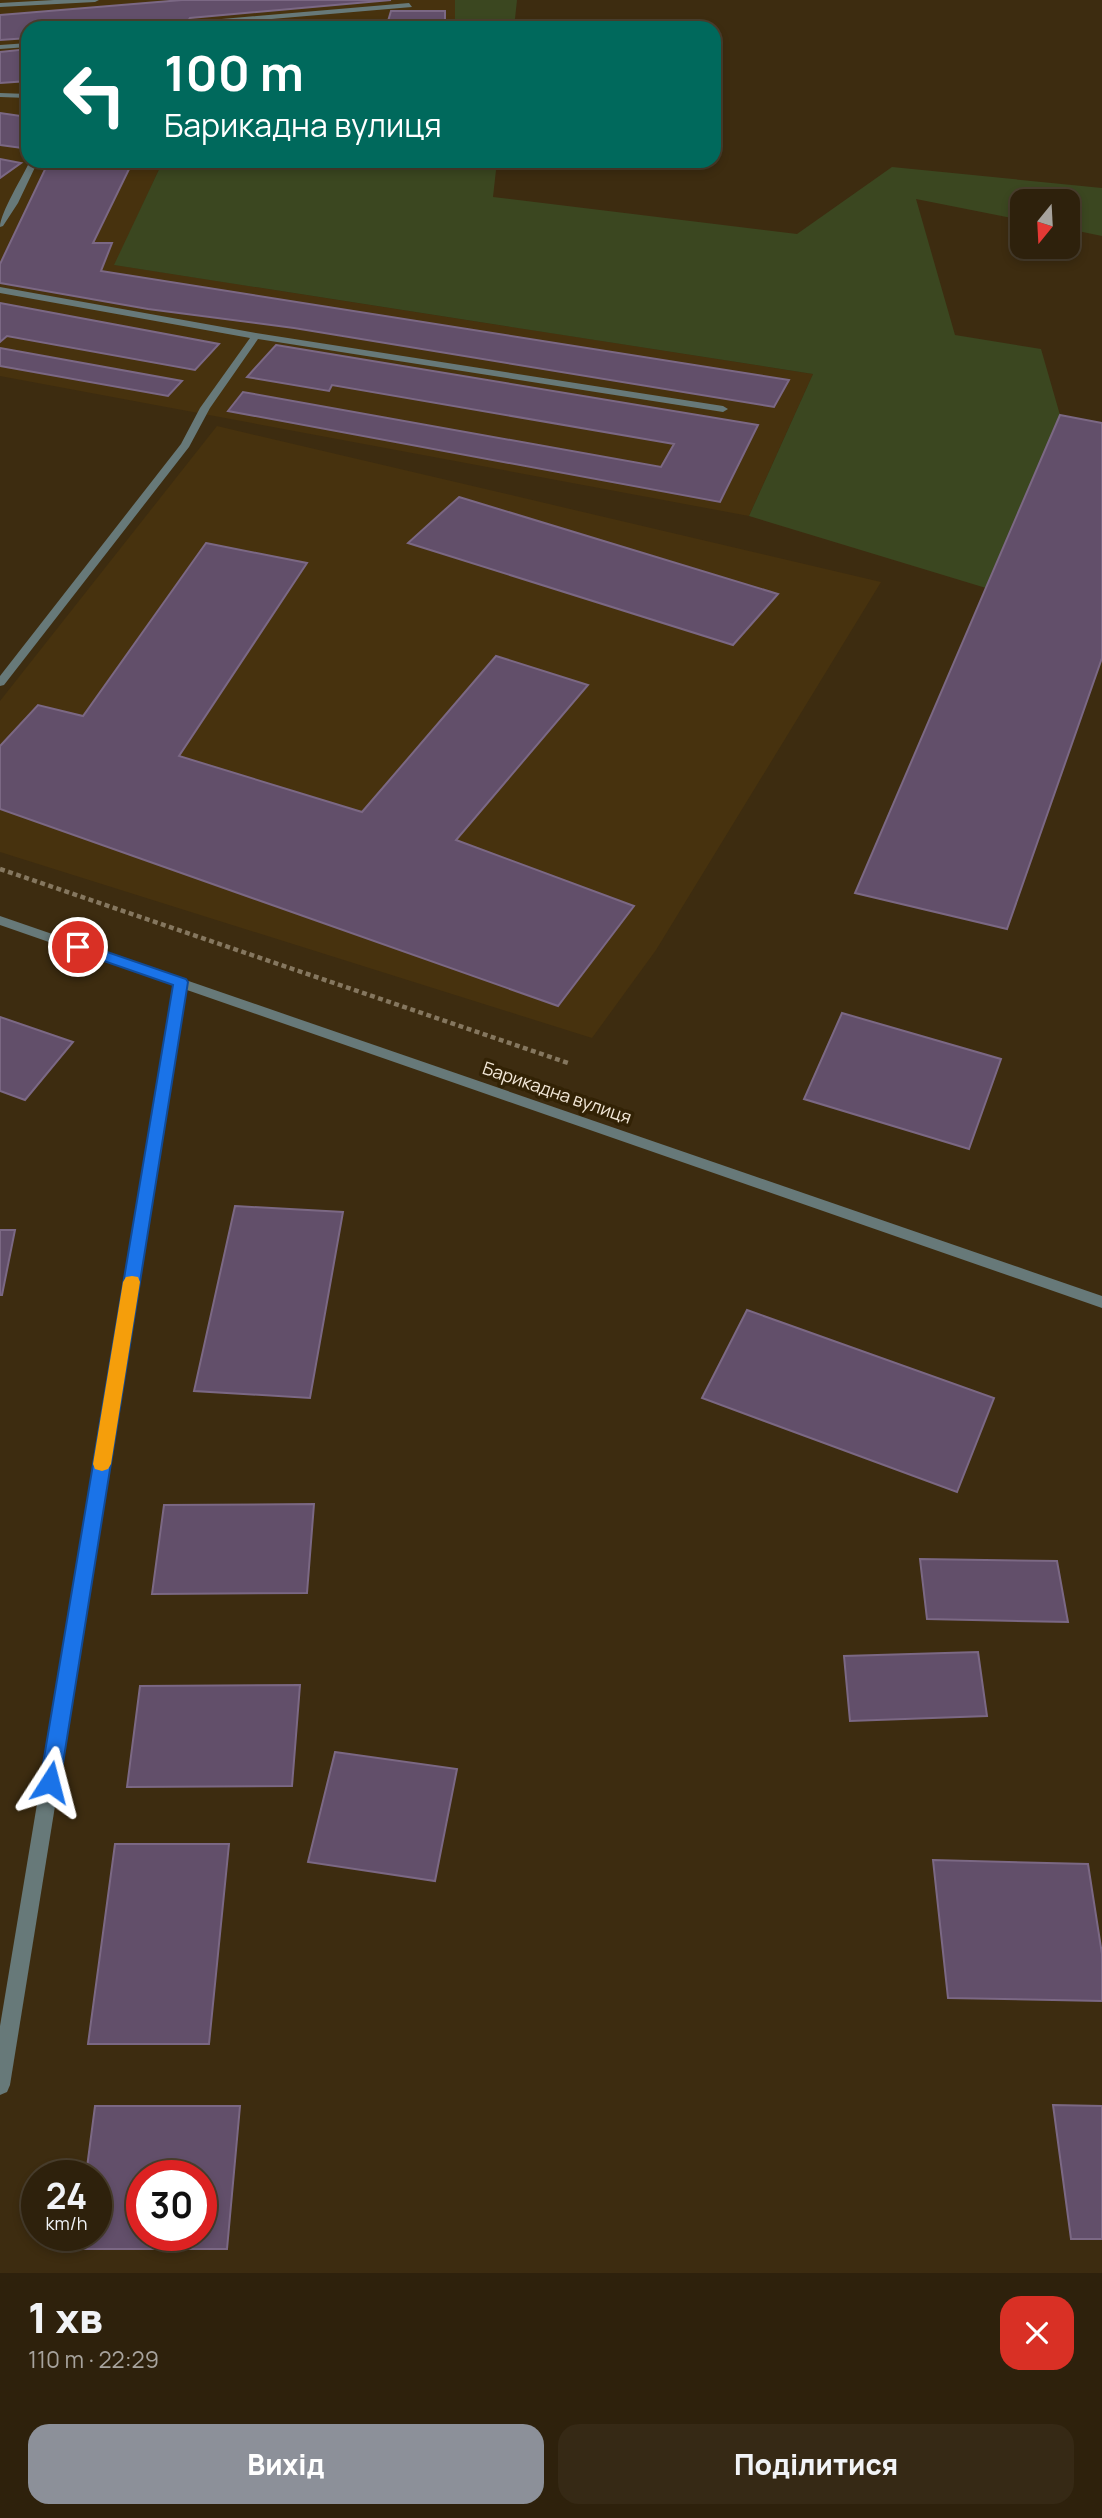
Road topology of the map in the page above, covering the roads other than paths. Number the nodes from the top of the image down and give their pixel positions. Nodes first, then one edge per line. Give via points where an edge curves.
1 (95, 0) edge
2 (0, 5) edge
3 (409, 5) dead end
4 (222, 21) edge
5 (21, 46) edge
6 (0, 47) edge
7 (0, 95) edge
8 (21, 96) edge
9 (31, 168) edge
10 (0, 224) edge
11 (0, 290) edge
12 (256, 337) junction
13 (723, 409) dead end
14 (0, 683) edge
15 (0, 920) edge
16 (181, 982) junction
17 (1102, 1302) edge
18 (0, 2085) edge

1 - 2 street
3 - 4 street
5 - 6 street
7 - 8 street
9 - 10 street
11 - 12 street
12 - 13 street
12 - 14 street via 205,408 186,445
15 - 16 street, Барикадна вулиця
16 - 17 street, Барикадна вулиця
16 - 18 street

